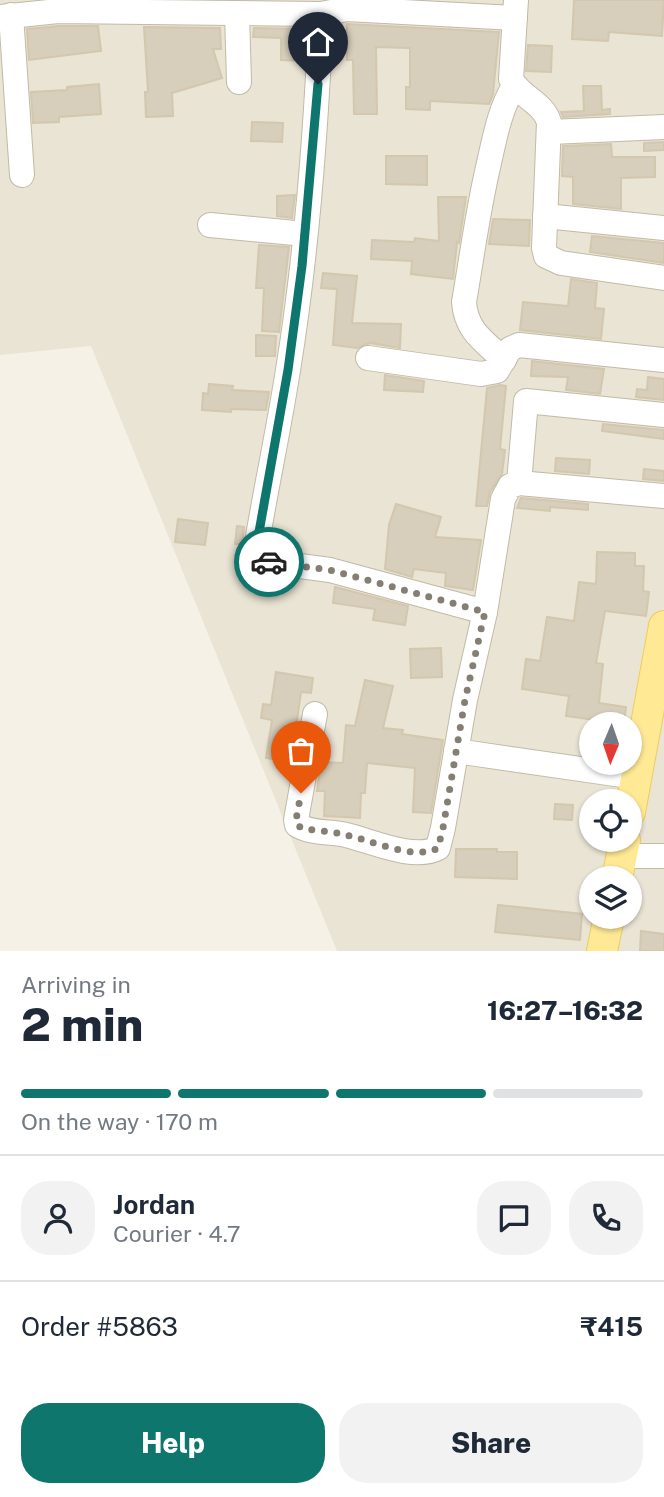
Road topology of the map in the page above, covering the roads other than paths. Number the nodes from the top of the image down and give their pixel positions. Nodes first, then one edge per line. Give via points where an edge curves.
1 (516, 9) edge
2 (237, 13) junction
3 (321, 14) junction
4 (6, 16) edge
5 (239, 82) dead end
6 (514, 86) junction
7 (664, 127) edge
8 (550, 132) junction
9 (22, 175) dead end
10 (545, 216) junction
11 (210, 225) dead end
12 (664, 228) edge
13 (305, 234) junction
14 (664, 278) edge
15 (368, 358) dead end
16 (503, 360) junction
17 (664, 360) edge
18 (664, 415) edge
19 (519, 483) junction
20 (664, 496) edge
21 (485, 612) junction
22 (664, 626) edge
23 (659, 690) edge
24 (315, 714) dead end
25 (456, 751) junction
26 (636, 778) junction
27 (634, 789) edge
28 (664, 856) edge
29 (621, 858) edge
30 (607, 929) edge
31 (602, 951) edge

1 - 3 street via 347,9
1 - 6 street
2 - 3 street
2 - 4 street via 72,11
2 - 5 street
3 - 13 street
4 - 9 street
6 - 8 street via 542,108
6 - 16 street via 505,101 490,157 464,302 470,327
7 - 8 street
8 - 10 street
10 - 12 street
10 - 14 street via 544,248 552,260
11 - 13 street
13 - 21 street via 288,370 254,560 330,570
15 - 16 street via 481,374 497,371
16 - 17 street via 509,349 519,345
18 - 19 street via 526,401
19 - 20 street
19 - 21 street via 510,486 503,499
21 - 25 street
22 - 23 main road
23 - 26 main road
24 - 25 street via 296,820 302,828 392,848 438,848
25 - 26 street
26 - 27 main road
28 - 29 street
30 - 31 main road

